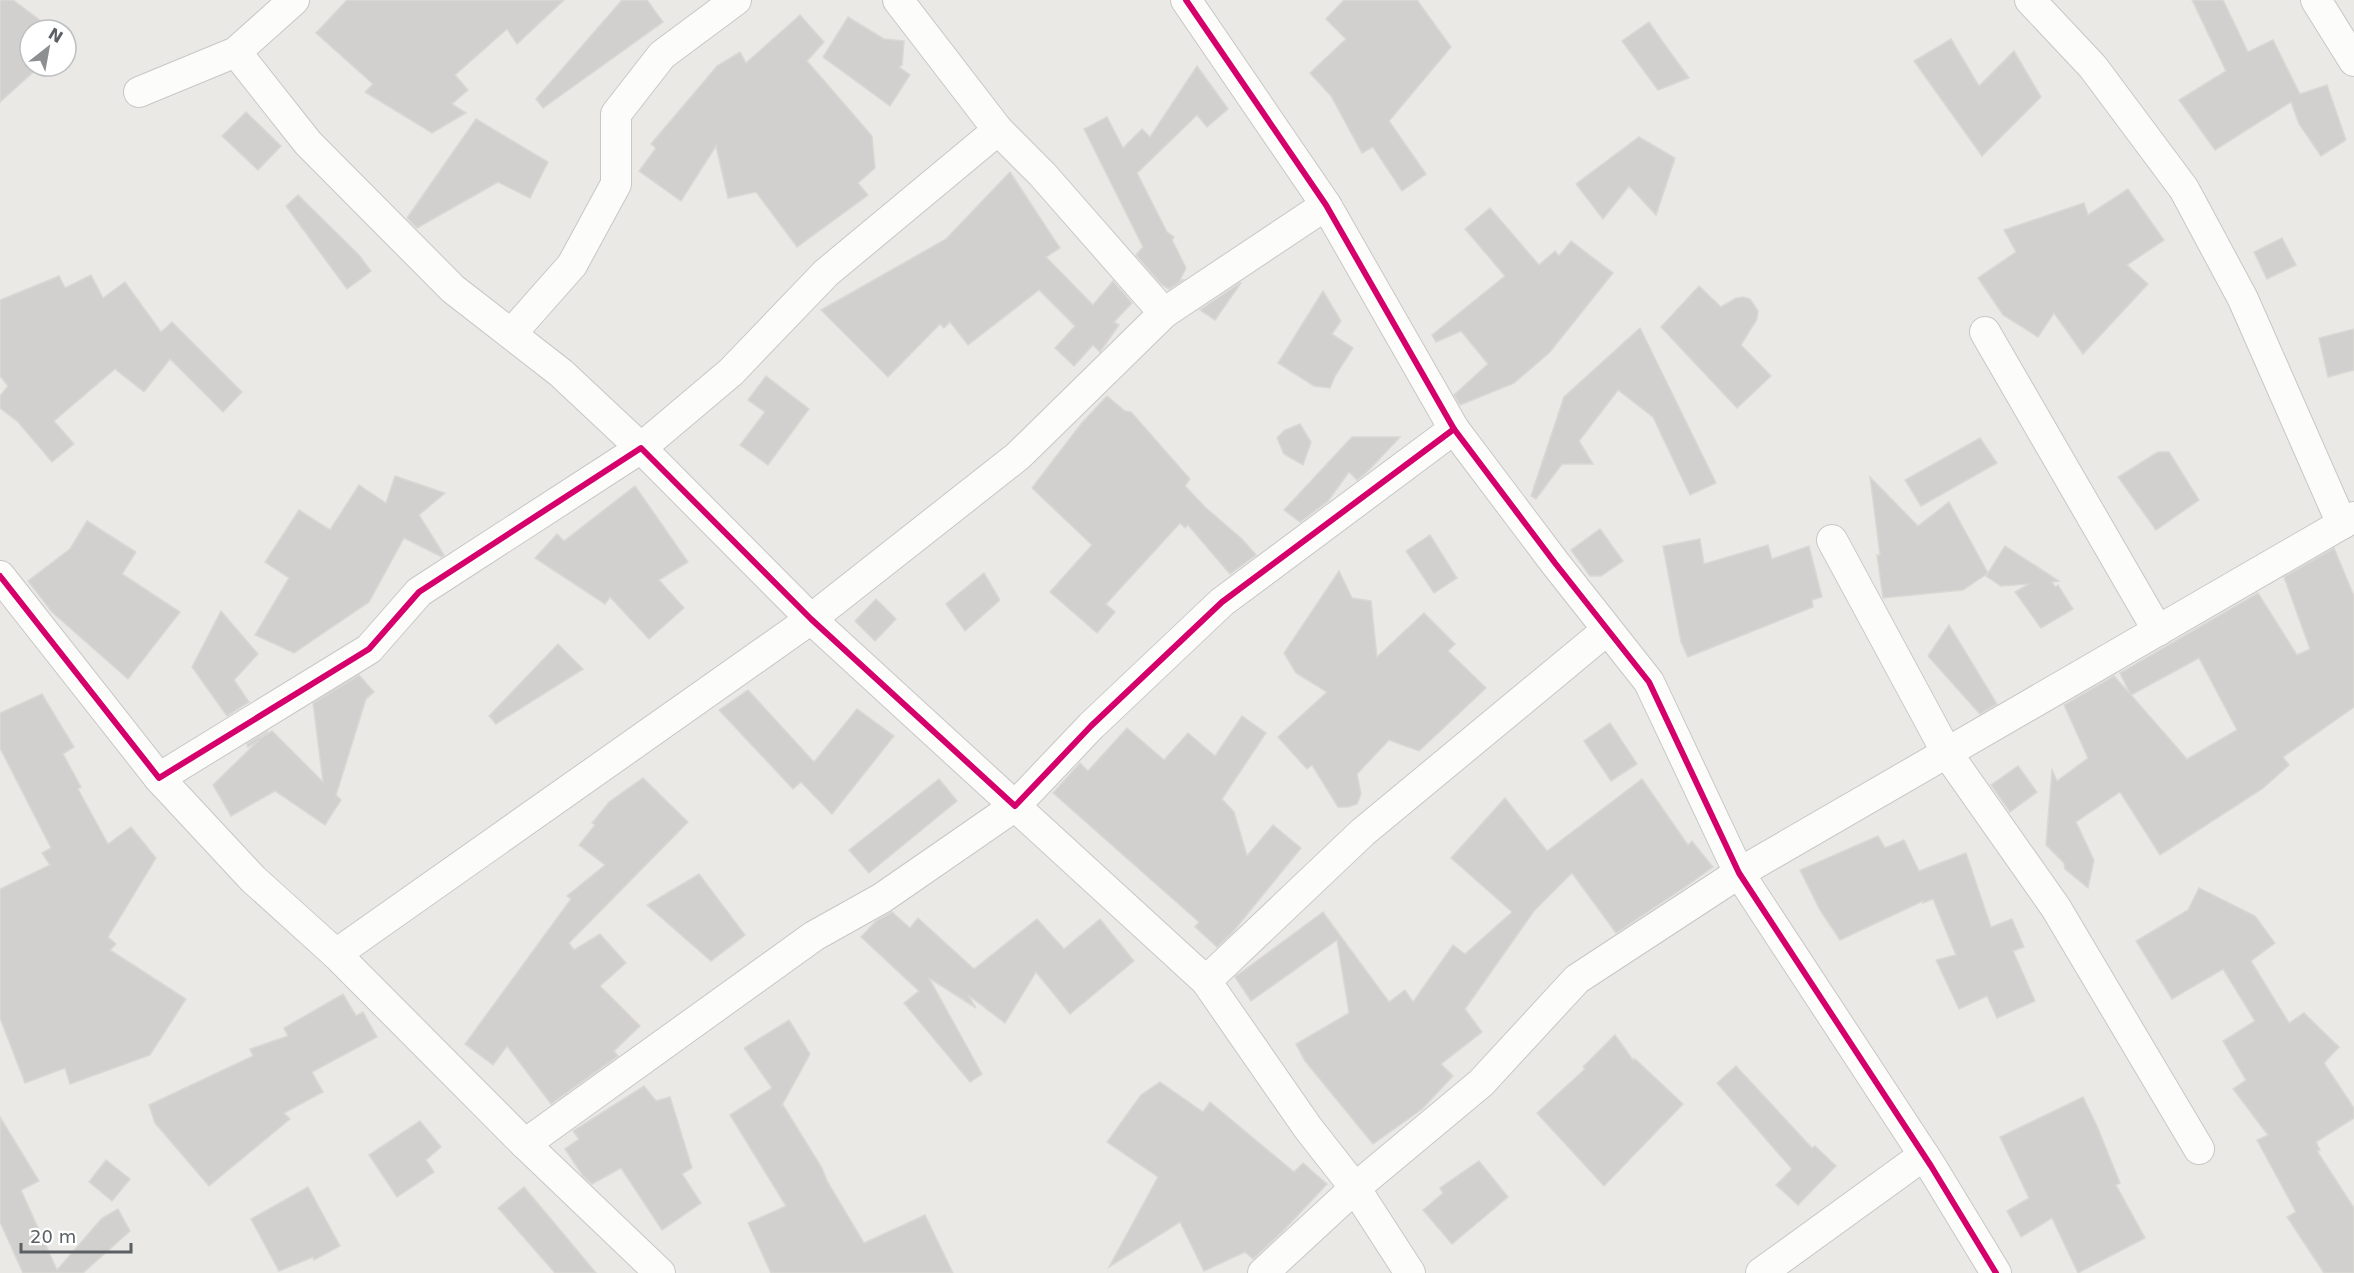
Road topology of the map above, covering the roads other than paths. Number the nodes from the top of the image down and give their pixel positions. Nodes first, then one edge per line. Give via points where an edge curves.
1 (294, 0) edge
2 (736, 0) edge
3 (898, 0) edge
4 (1186, 0) edge
5 (2030, 0) edge
6 (2316, 0) edge
7 (236, 52) junction
8 (2354, 62) edge
9 (139, 92) dead end
10 (998, 130) junction
11 (1326, 205) junction
12 (1164, 312) junction
13 (1985, 332) dead end
14 (511, 334) junction
15 (1454, 429) junction
16 (641, 448) junction
17 (2350, 521) edge
18 (1832, 540) dead end
19 (0, 576) edge
20 (811, 619) junction
21 (1608, 630) junction
22 (2158, 631) junction
23 (1947, 753) junction
24 (159, 778) junction
25 (1015, 806) junction
26 (1738, 873) junction
27 (336, 954) junction
28 (1206, 981) junction
29 (525, 1144) junction
30 (2199, 1149) dead end
31 (1924, 1155) junction
32 (1355, 1188) junction
33 (660, 1273) edge
34 (1263, 1273) edge
35 (1410, 1273) edge
36 (1761, 1273) edge
37 (1996, 1273) edge

1 - 7 street
2 - 14 street via 662,55 616,114 616,184 572,265
3 - 10 street
4 - 11 street
5 - 17 street via 2093,67 2184,189 2243,299
6 - 8 street
7 - 9 street
7 - 14 street via 308,143 453,289
10 - 12 street
10 - 16 street via 826,273 731,372
11 - 12 street
11 - 15 street
12 - 20 street via 1018,456
13 - 22 street
14 - 16 street via 561,373
15 - 21 street
15 - 25 street via 1222,602 1091,726
16 - 20 street
16 - 24 street via 419,592 369,649
17 - 22 street
17 - 26 street
18 - 23 street
19 - 24 street
20 - 25 street
20 - 27 street
21 - 26 street via 1649,682
21 - 28 street via 1363,832
22 - 23 street
23 - 26 street
23 - 30 street via 2056,908
24 - 27 street via 253,879
25 - 28 street
25 - 29 street via 882,898 814,936
26 - 31 street
26 - 32 street via 1577,979 1481,1083
27 - 29 street
28 - 32 street via 1308,1128
29 - 33 street
31 - 36 street
31 - 37 street
32 - 34 street
32 - 35 street

